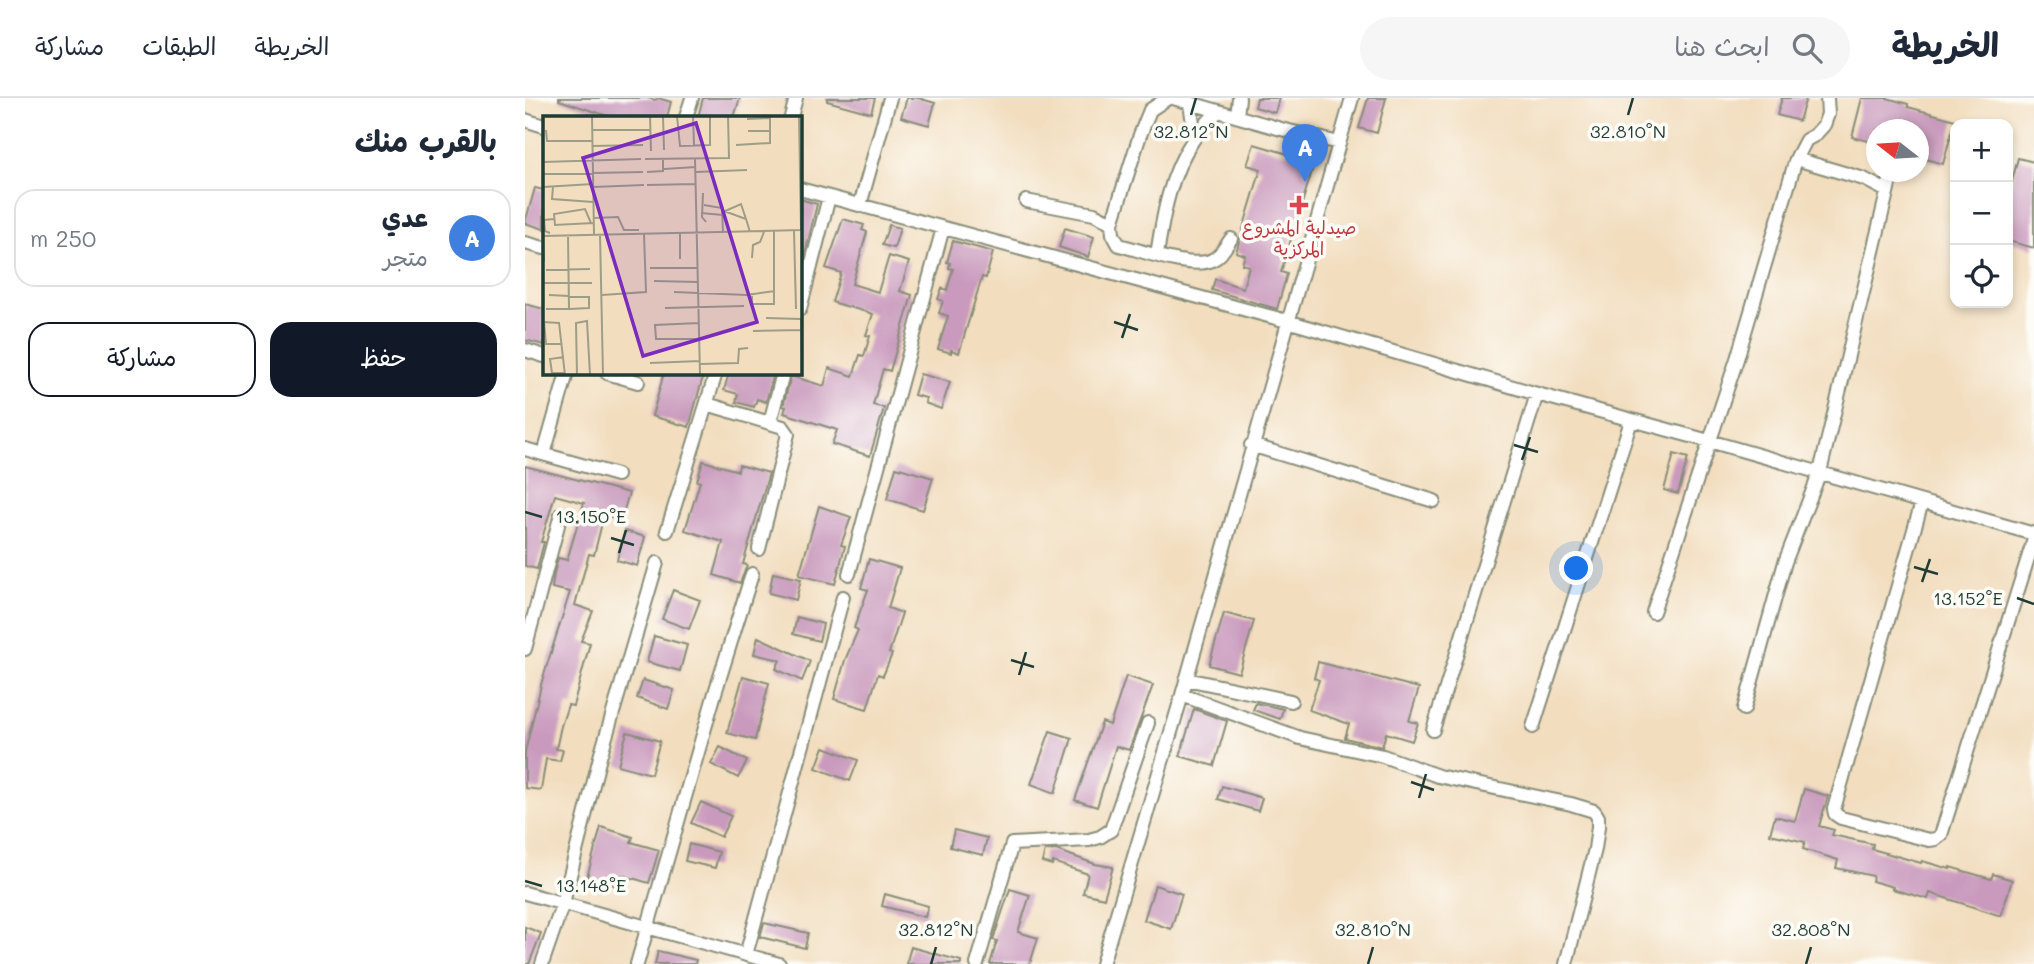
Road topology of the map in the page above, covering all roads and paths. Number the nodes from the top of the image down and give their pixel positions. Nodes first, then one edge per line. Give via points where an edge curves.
1 (692, 98) edge
2 (796, 98) edge
3 (890, 98) edge
4 (1171, 98) edge
5 (1239, 98) edge
6 (1352, 98) edge
7 (1827, 98) edge
8 (1195, 102) edge
9 (1218, 111) junction
10 (686, 116) edge
11 (791, 116) edge
12 (1237, 116) junction
13 (525, 120) edge
14 (543, 126) edge
15 (1195, 136) junction
16 (1339, 144) junction
17 (1796, 159) junction
18 (1889, 182) edge
19 (801, 189) edge
20 (1887, 191) junction
21 (829, 197) junction
22 (1025, 201) dead end
23 (860, 205) junction
24 (1112, 223) junction
25 (943, 228) junction
26 (1231, 239) dead end
27 (525, 243) edge
28 (543, 248) edge
29 (1157, 255) junction
30 (801, 305) edge
31 (1287, 321) junction
32 (525, 350) edge
33 (543, 356) edge
34 (567, 374) edge
35 (610, 374) edge
36 (716, 374) edge
37 (783, 374) edge
38 (638, 382) dead end
39 (1537, 394) junction
40 (707, 404) junction
41 (1631, 421) junction
42 (770, 422) junction
43 (1709, 441) junction
44 (1251, 445) junction
45 (525, 449) edge
46 (544, 454) junction
47 (1820, 472) junction
48 (617, 475) dead end
49 (1434, 501) dead end
50 (1922, 502) junction
51 (561, 514) dead end
52 (667, 531) dead end
53 (2034, 536) edge
54 (759, 549) dead end
55 (657, 563) dead end
56 (752, 574) dead end
57 (849, 574) dead end
58 (843, 597) dead end
59 (1654, 612) dead end
60 (525, 649) edge
61 (1186, 679) junction
62 (1182, 695) junction
63 (1291, 701) dead end
64 (1744, 709) dead end
65 (1148, 723) dead end
66 (1533, 727) dead end
67 (1433, 730) dead end
68 (525, 893) edge
69 (563, 903) junction
70 (646, 926) junction
71 (729, 950) junction
72 (746, 956) junction
73 (542, 964) edge
74 (637, 964) edge
75 (725, 964) edge
76 (779, 964) edge
77 (977, 964) edge
78 (1102, 964) edge
79 (1566, 964) edge

1 - 10 street
2 - 11 street
3 - 23 street
4 - 8 street
4 - 24 street via 1150,110
5 - 12 street
6 - 16 street
7 - 17 street via 1824,125 1806,140
8 - 9 street
8 - 15 street
9 - 12 street
9 - 15 street
12 - 16 street
13 - 14 street
15 - 29 street via 1177,168
16 - 31 street
17 - 20 street via 1864,179
17 - 43 street
18 - 20 street
19 - 21 street
20 - 47 street
21 - 23 street
21 - 30 street
22 - 24 street via 1094,214
23 - 25 street
24 - 29 street via 1119,245
25 - 31 street
25 - 57 street
26 - 29 street via 1210,261
27 - 28 street
31 - 39 street
31 - 44 street
32 - 33 street
34 - 46 street
35 - 38 street
36 - 40 street
37 - 42 street
39 - 41 street
39 - 67 street
40 - 42 street
40 - 52 street
41 - 43 street
41 - 66 street
42 - 54 street via 788,434
43 - 47 street
43 - 59 street
44 - 49 street
44 - 61 street
45 - 46 street
46 - 48 street
47 - 50 street
47 - 64 street via 1785,562
50 - 53 street
50 - 53 street via 1834,809 1841,818 1929,840 1941,835
51 - 60 street
55 - 69 street
56 - 70 street
58 - 72 street
61 - 62 street
61 - 63 street
62 - 78 street
62 - 79 street via 1300,738 1383,756 1438,776 1594,811 1598,817 1595,849
65 - 77 street via 1111,830 1090,840 1012,844
68 - 69 street
69 - 70 street
69 - 73 street
70 - 71 street
70 - 74 street
71 - 72 street
71 - 75 street
72 - 76 street

